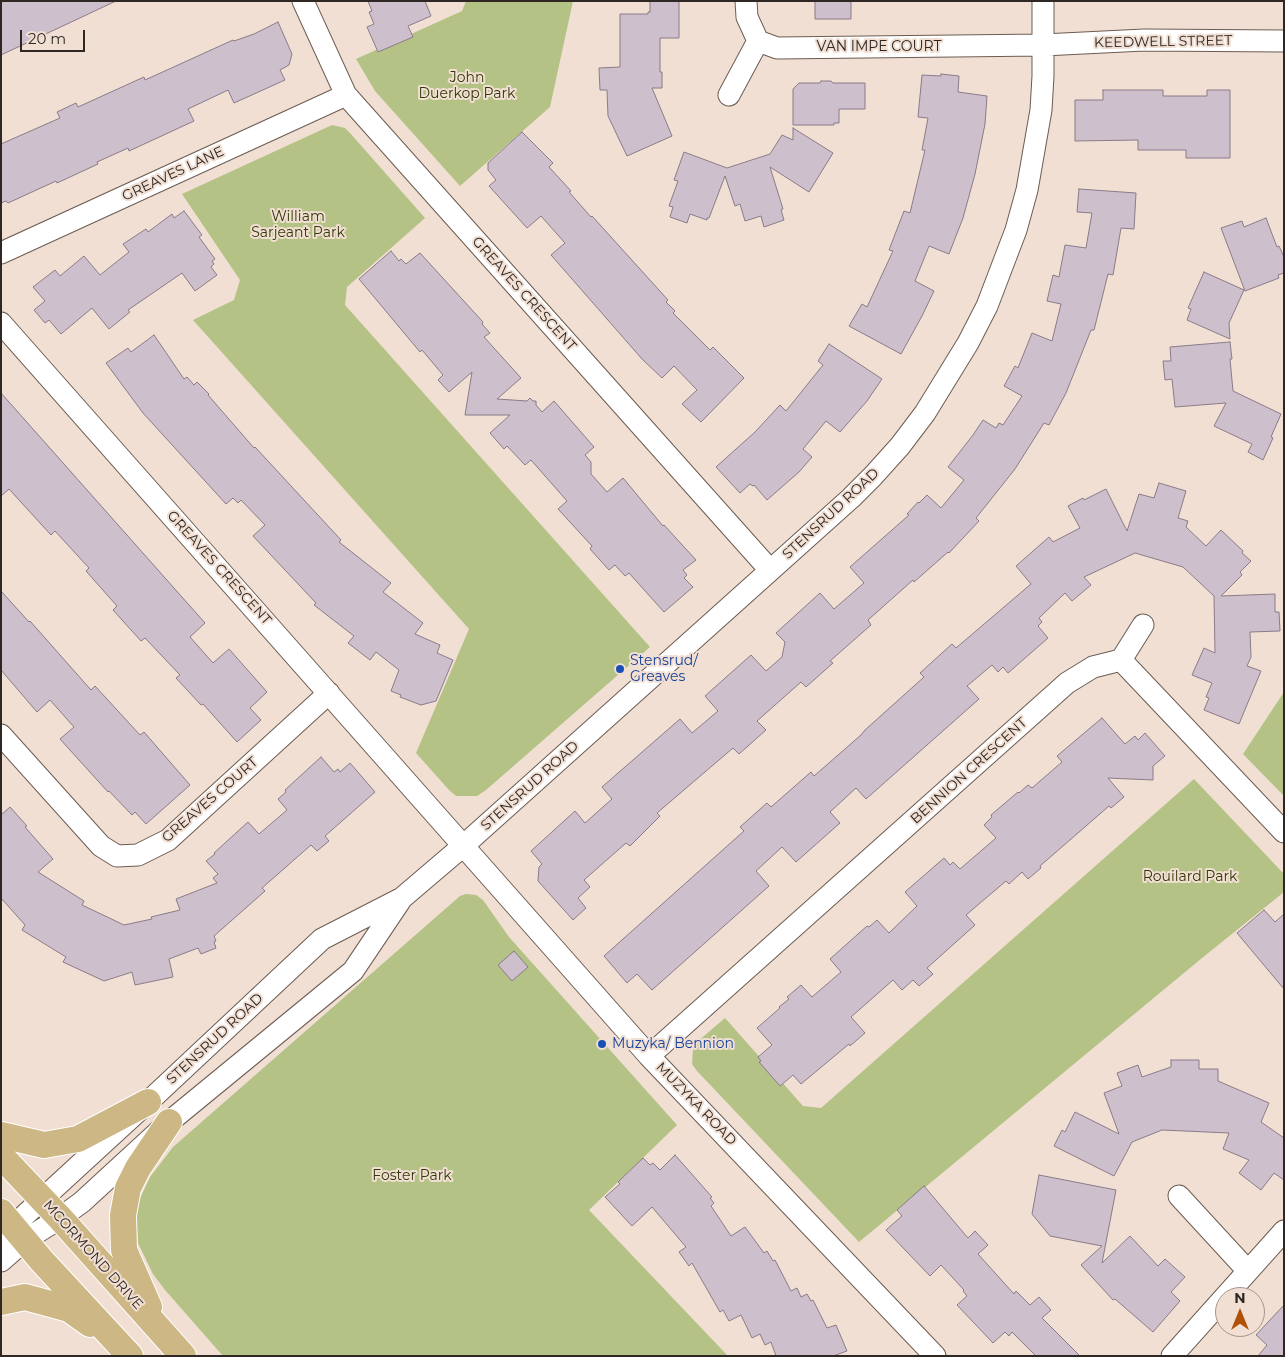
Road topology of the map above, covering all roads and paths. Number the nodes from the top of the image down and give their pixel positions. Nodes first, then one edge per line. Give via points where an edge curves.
1 (303, 1) edge
2 (746, 1) edge
3 (1043, 1) edge
4 (758, 41) junction
5 (1284, 41) edge
6 (1043, 46) junction
7 (346, 95) junction
8 (729, 95) dead end
9 (1, 253) edge
10 (1, 323) edge
11 (770, 570) junction
12 (1144, 625) dead end
13 (1121, 660) junction
14 (329, 693) junction
15 (1, 734) edge
16 (436, 814) joint
17 (1284, 832) edge
18 (464, 846) junction
19 (402, 898) junction
20 (649, 1056) junction
21 (148, 1102) junction
22 (169, 1122) junction
23 (1, 1135) edge
24 (1, 1156) edge
25 (1179, 1196) dead end
26 (42, 1199) junction
27 (60, 1218) junction
28 (10, 1229) edge
29 (1284, 1231) edge
30 (1, 1262) edge
31 (1248, 1271) junction
32 (1, 1302) edge
33 (158, 1329) junction
34 (129, 1355) edge
35 (182, 1356) edge
36 (935, 1356) edge
37 (1172, 1356) edge

1 - 7 street, GREAVES CRESCENT
2 - 4 street via 746,17
3 - 6 street, STENSRUD ROAD
4 - 6 street, VAN IMPE COURT via 777,48
4 - 8 street
5 - 6 street, KEEDWELL STREET via 1144,40
6 - 11 street, STENSRUD ROAD via 1041,110 1027,190 1002,269 968,343 925,413 884,464
7 - 9 street, GREAVES LANE
7 - 11 street, GREAVES CRESCENT
10 - 14 street, GREAVES CRESCENT
11 - 18 street, STENSRUD ROAD
12 - 13 street
13 - 17 street
13 - 20 street, BENNION CRESCENT via 1093,667 1067,683
14 - 15 street, GREAVES COURT via 168,840 138,855 117,856 101,846
14 - 16 street, GREAVES CRESCENT
16 - 18 street, MUZYKA ROAD
18 - 19 street, STENSRUD ROAD
18 - 20 street, MUZYKA ROAD
19 - 21 street, STENSRUD ROAD via 322,939
19 - 22 street, STENSRUD ROAD via 353,971
20 - 36 street, MUZYKA ROAD
21 - 23 main road via 78,1139 44,1145
21 - 26 street, STENSRUD ROAD
22 - 27 street, STENSRUD ROAD via 82,1202
22 - 33 main road via 128,1188 123,1215 124,1250
24 - 26 main road, MCORMOND DRIVE
25 - 31 street
26 - 27 main road, MCORMOND DRIVE
26 - 28 street, STENSRUD ROAD
27 - 28 street, STENSRUD ROAD
27 - 33 main road, MCORMOND DRIVE
28 - 30 street
28 - 34 main road
29 - 31 street
31 - 37 street
32 - 34 main road via 24,1297 69,1309
33 - 35 main road, MCORMOND DRIVE

